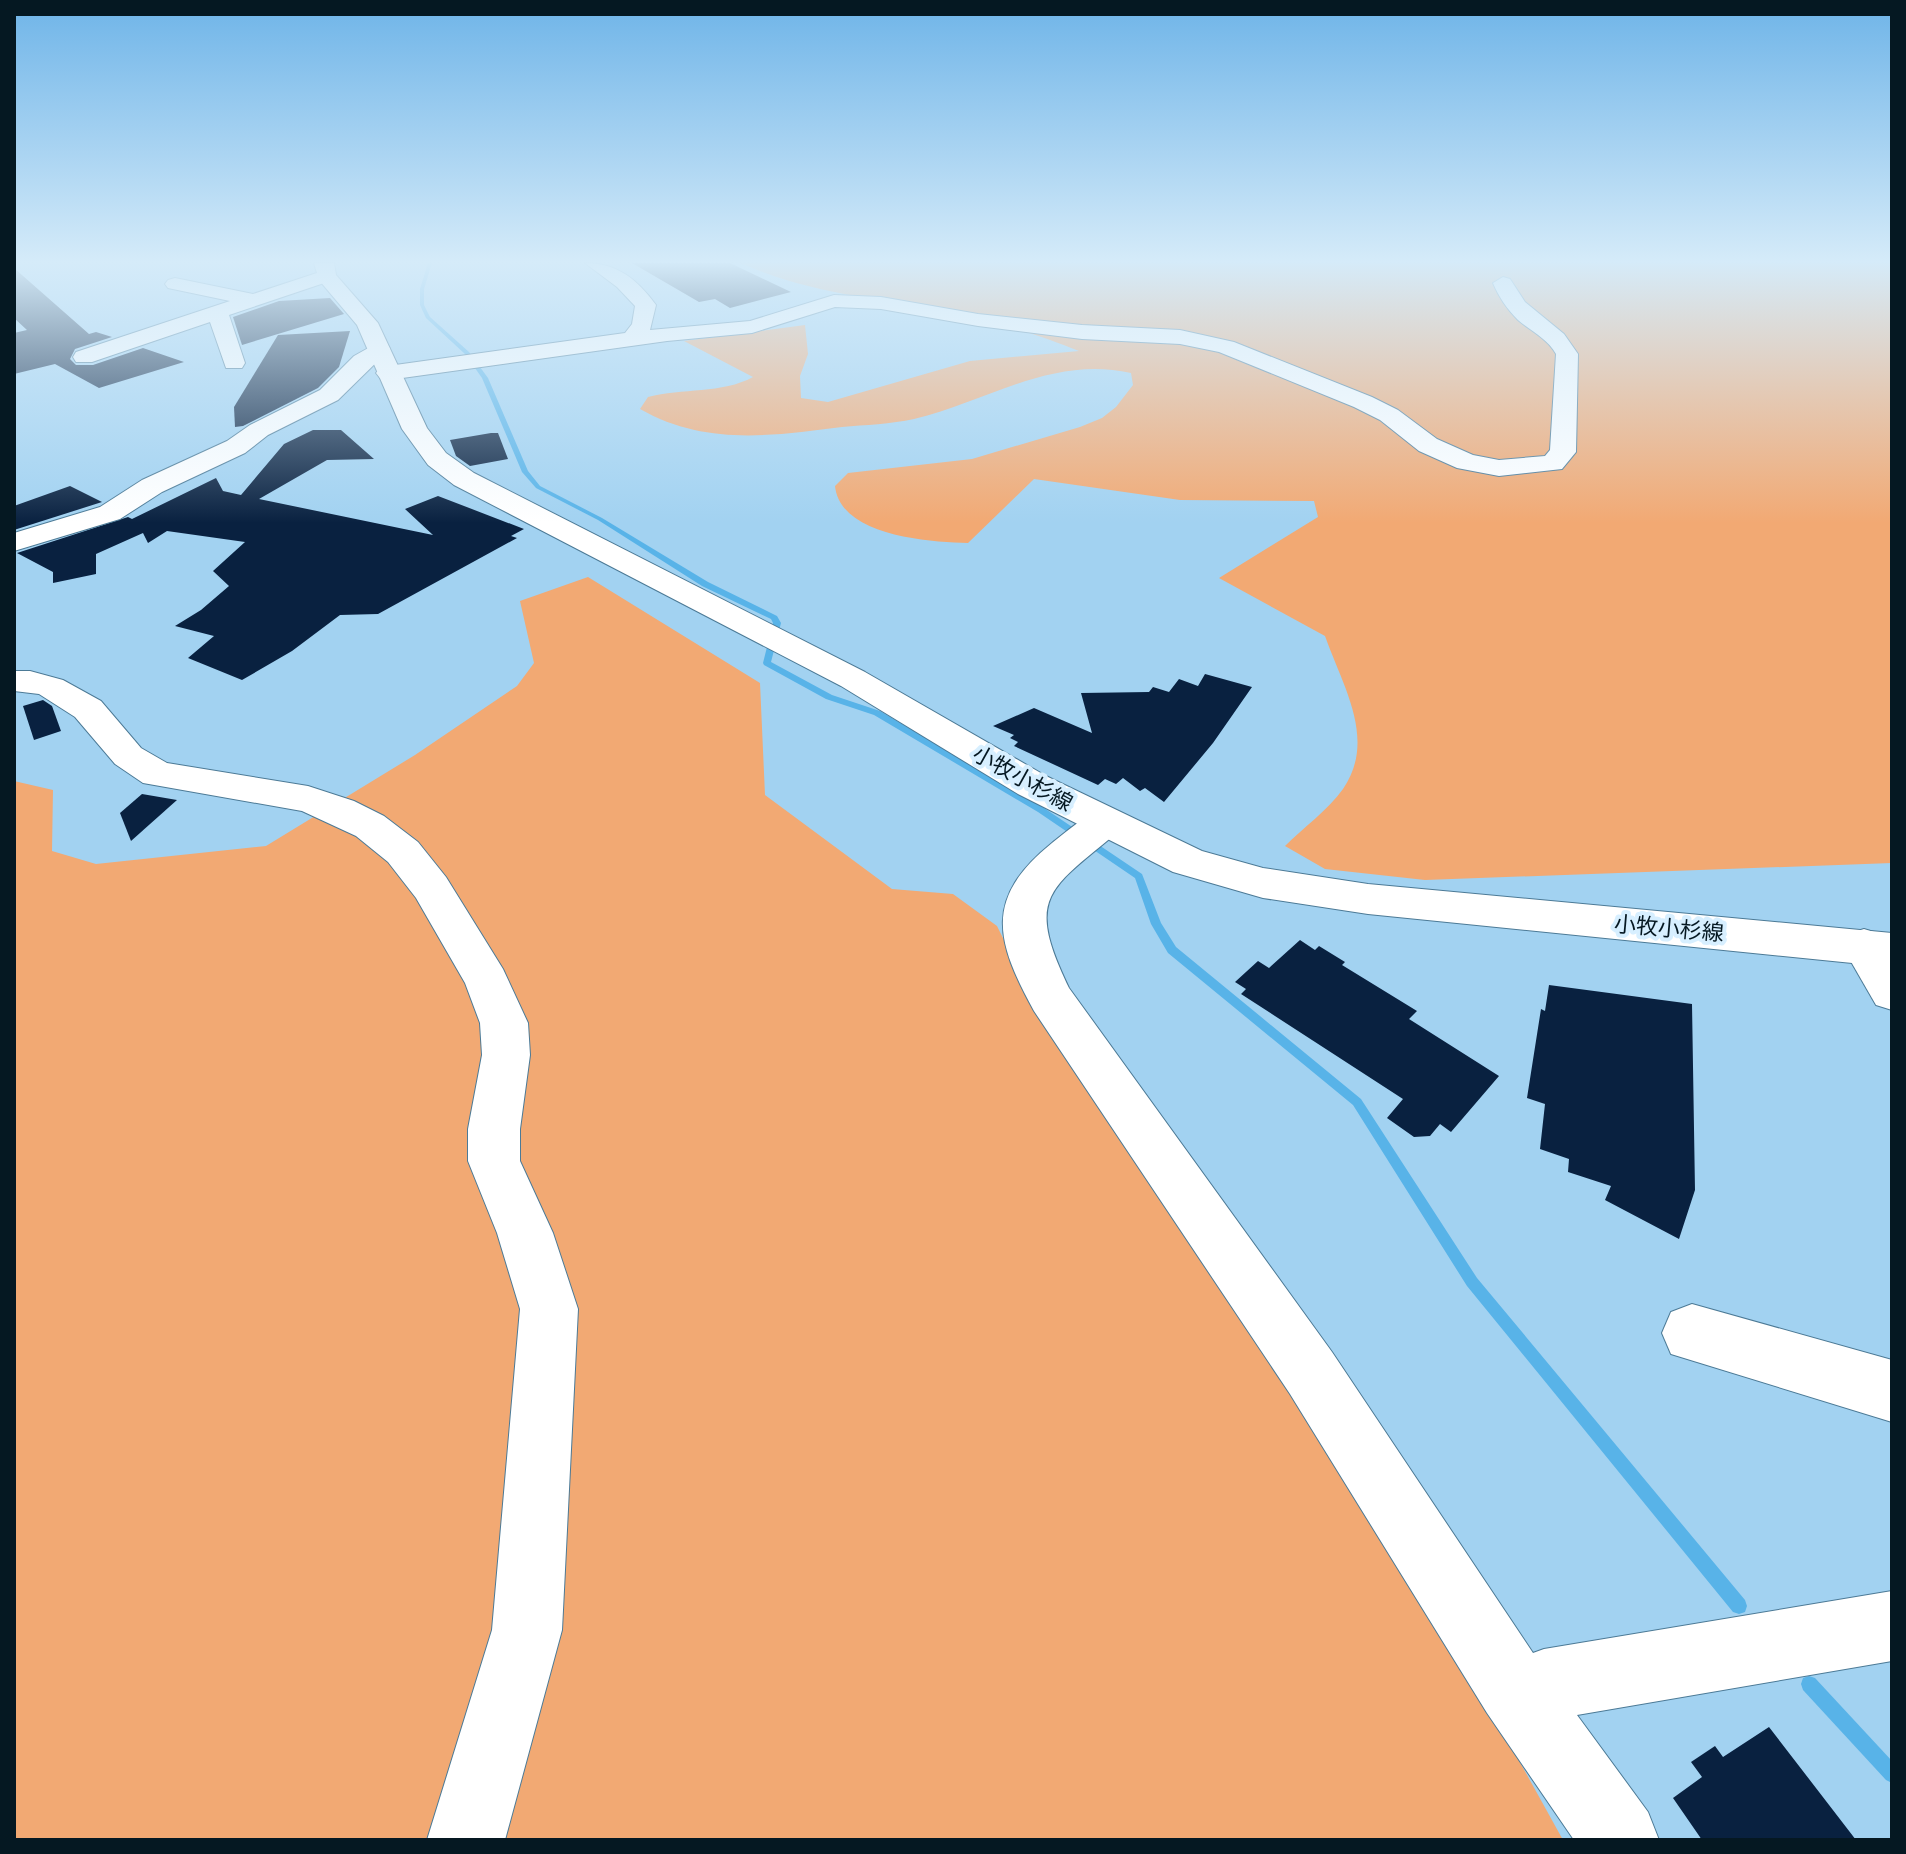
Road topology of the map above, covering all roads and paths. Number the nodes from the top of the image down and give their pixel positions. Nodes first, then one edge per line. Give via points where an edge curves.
1 (107, 350) edge
2 (230, 350) edge
3 (379, 350) edge
4 (553, 350) edge
5 (1232, 350) edge
6 (1566, 350) edge
7 (84, 357) dead end
8 (384, 361) junction
9 (234, 363) dead end
10 (14, 542) edge
11 (14, 681) edge
12 (1090, 833) junction
13 (1878, 948) edge
14 (1892, 992) edge
15 (1692, 1333) dead end
16 (1892, 1391) edge
17 (1892, 1626) edge
18 (1521, 1697) junction
19 (466, 1840) edge
20 (1620, 1840) edge

1 - 7 street
2 - 9 street
3 - 8 street, 小牧小杉線
4 - 8 street via 474,361
5 - 6 street via 1363,402 1428,445 1466,462 1499,468 1553,463 1563,452
8 - 10 street via 362,361 329,395 110,513
8 - 12 street, 小牧小杉線 via 415,429 437,459 464,479 853,679 1032,785
11 - 19 street via 51,687 88,709 128,756 157,774 308,799 370,826 403,852 431,888 487,981 504,1023 506,1055 494,1161 549,1309 527,1630
12 - 13 street, 小牧小杉線 via 1263,883 1368,899
12 - 18 street via 1024,899 1024,933 1050,998 1311,1373
13 - 14 street
15 - 16 street
17 - 18 street via 1544,1685
18 - 20 street

